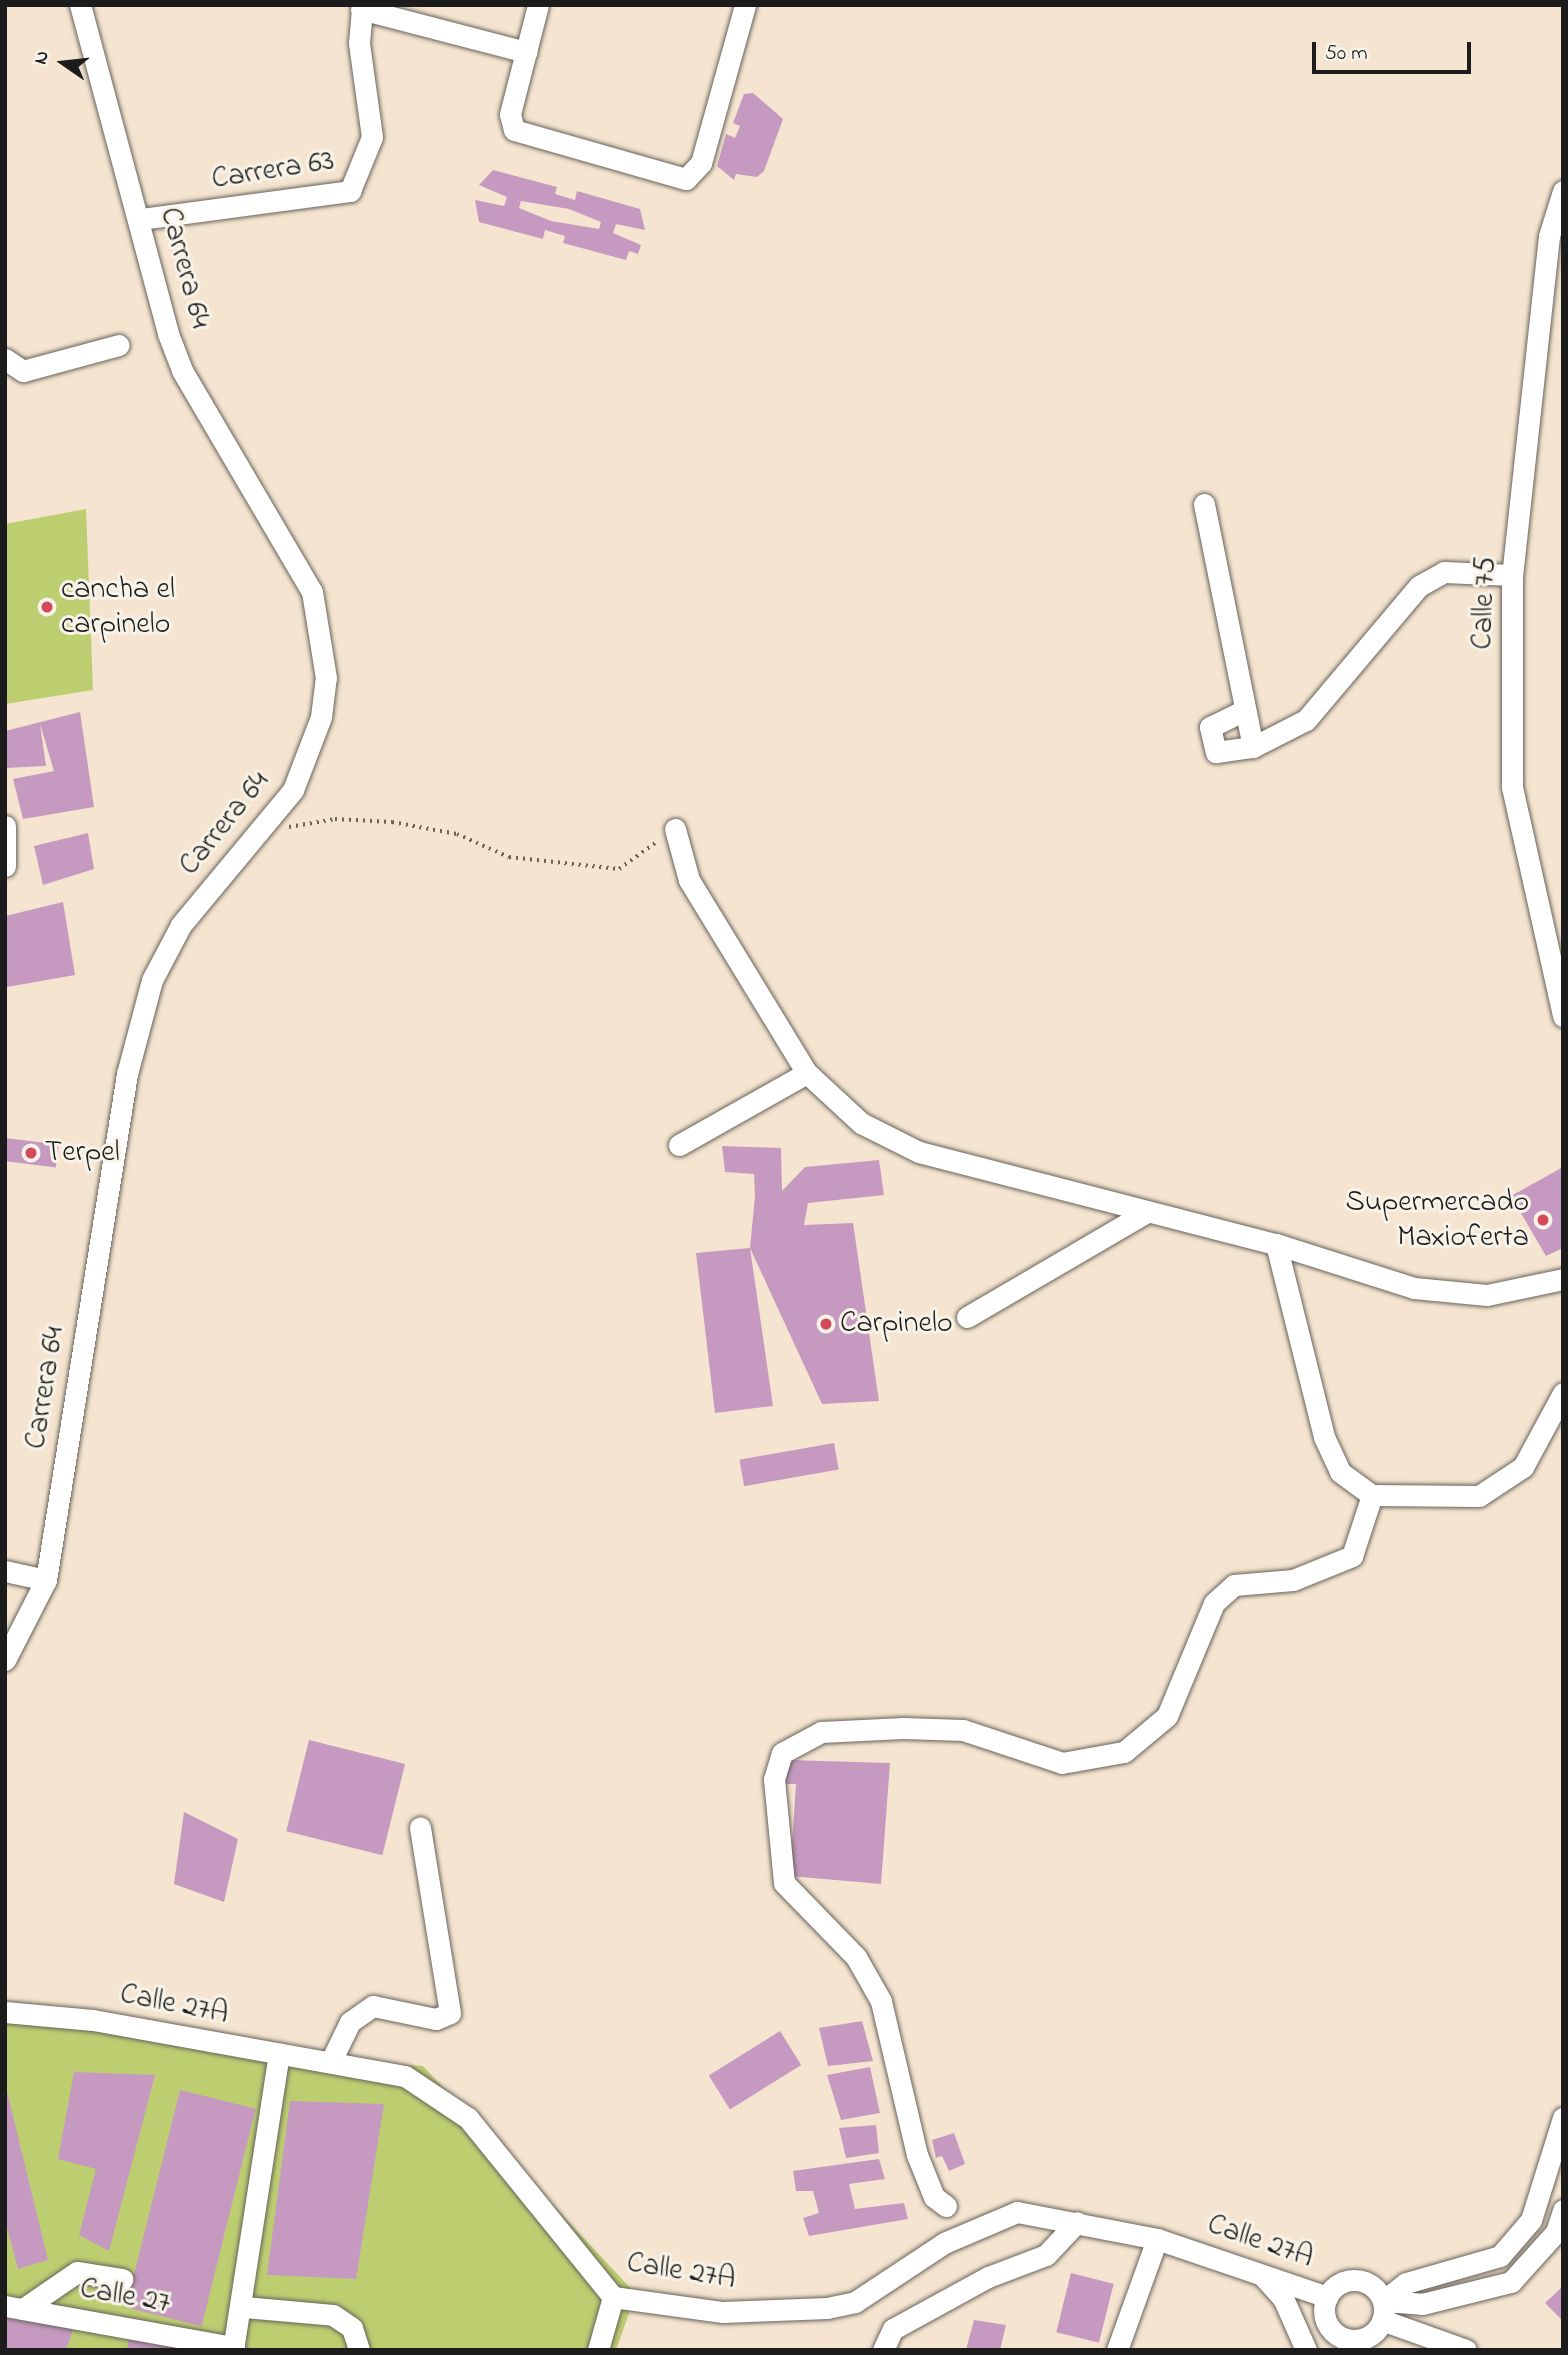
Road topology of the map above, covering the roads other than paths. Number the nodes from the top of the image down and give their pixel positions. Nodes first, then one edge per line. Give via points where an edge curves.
1 (80, 5) edge
2 (538, 5) edge
3 (745, 5) edge
4 (362, 7) edge
5 (526, 52) junction
6 (1563, 191) edge
7 (141, 219) junction
8 (119, 345) dead end
9 (5, 359) edge
10 (1204, 504) dead end
11 (1512, 575) junction
12 (1245, 709) junction
13 (1254, 747) junction
14 (5, 826) edge
15 (675, 829) road end
16 (5, 866) edge
17 (1563, 1016) edge
18 (807, 1073) junction
19 (679, 1145) dead end
20 (1145, 1213) junction
21 (1276, 1244) junction
22 (1563, 1279) edge
23 (967, 1317) dead end
24 (1563, 1393) edge
25 (1373, 1495) junction
26 (5, 1571) edge
27 (46, 1580) junction
28 (5, 1660) edge
29 (420, 1827) dead end
30 (5, 2012) edge
31 (279, 2054) junction
32 (331, 2059) junction
33 (1563, 2118) edge
34 (946, 2206) dead end
35 (1563, 2210) edge
36 (1077, 2222) junction
37 (1157, 2238) junction
38 (1261, 2273) junction
39 (122, 2279) dead end
40 (613, 2297) junction
41 (1327, 2297) junction
42 (1422, 2304) junction
43 (244, 2307) junction
44 (14, 2308) edge
45 (1382, 2311) junction
46 (1416, 2332) junction
47 (1331, 2341) edge
48 (233, 2348) edge
49 (359, 2350) edge
50 (598, 2350) edge
51 (883, 2350) edge
52 (1117, 2350) edge
53 (1306, 2350) edge
54 (1466, 2350) edge

1 - 7 street, Carrera 64
2 - 5 street
3 - 5 street via 701,163 685,179 514,130 510,114
4 - 5 street
4 - 7 street, Carrera 63 via 372,136 356,185 332,198
6 - 11 street, Calle 75 via 1549,236
7 - 27 street, Carrera 64 via 157,301 182,370 312,592 321,634 321,717 293,790 181,925 152,980 135,1036
8 - 9 street via 23,371
10 - 12 street
11 - 13 street via 1444,572 1419,586 1306,720
11 - 17 street, Calle 75 via 1512,788
12 - 13 street
12 - 13 street via 1217,720 1208,735 1224,755
14 - 16 street
15 - 18 street via 689,880
18 - 19 street
18 - 20 street via 861,1123 919,1152
20 - 21 street
20 - 23 street
21 - 22 street via 1438,1293 1511,1294
21 - 25 street via 1324,1437 1340,1472
24 - 25 street via 1523,1467 1479,1496
25 - 34 street via 1352,1556 1293,1580 1234,1585 1214,1603 1167,1716 1124,1752 1062,1763 963,1730 903,1728 821,1732 782,1753 774,1779 784,1883 856,1957 881,2001 917,2155 934,2197
26 - 27 street
27 - 28 street, Carrera 64
29 - 32 street via 450,2013 436,2020 373,2006 350,2022
30 - 31 street, Calle 27A via 93,2020
31 - 32 street, Calle 27A
31 - 43 street
32 - 40 street, Calle 27A via 405,2076 460,2111
33 - 45 street via 1531,2220 1500,2256 1406,2283
35 - 42 street via 1556,2232 1511,2282
36 - 37 street, Calle 27A
36 - 40 street, Calle 27A via 1017,2212 989,2220 855,2302 827,2308 723,2312
36 - 51 street via 1046,2255 893,2329
37 - 38 street, Calle 27A
37 - 52 street
38 - 41 street, Calle 27A
38 - 53 street via 1283,2298
39 - 44 street via 77,2272
40 - 50 street
41 - 45 street via 1352,2280 1372,2286
41 - 47 street via 1325,2317
42 - 45 street
42 - 46 street
43 - 48 street
43 - 49 street via 333,2315 352,2328
44 - 48 street, Calle 27
45 - 46 street
45 - 47 street via 1362,2339
46 - 54 street

